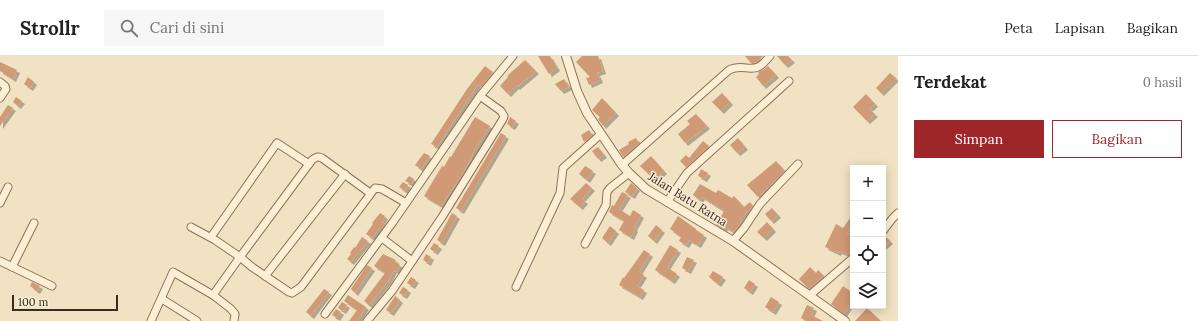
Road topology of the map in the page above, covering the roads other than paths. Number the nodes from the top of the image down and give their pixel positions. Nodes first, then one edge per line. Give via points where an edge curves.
1 (513, 56) edge
2 (566, 56) edge
3 (770, 56) edge
4 (789, 81) dead end
5 (0, 82) edge
6 (480, 96) junction
7 (0, 98) edge
8 (601, 134) junction
9 (309, 164) junction
10 (798, 164) dead end
11 (622, 165) junction
12 (628, 173) junction
13 (345, 174) junction
14 (8, 188) dead end
15 (370, 193) junction
16 (667, 202) junction
17 (406, 203) junction
18 (0, 204) edge
19 (898, 213) edge
20 (34, 224) dead end
21 (191, 227) dead end
22 (886, 227) edge
23 (211, 237) junction
24 (382, 238) junction
25 (733, 241) junction
26 (585, 244) dead end
27 (240, 257) junction
28 (0, 261) edge
29 (412, 261) junction
30 (850, 261) edge
31 (12, 267) junction
32 (265, 276) junction
33 (52, 286) dead end
34 (516, 287) dead end
35 (213, 295) junction
36 (810, 295) junction
37 (162, 299) junction
38 (325, 314) dead end
39 (151, 321) edge
40 (197, 321) edge
41 (234, 321) edge
42 (367, 321) edge
43 (845, 321) edge

1 - 6 street
2 - 8 street, Jalan Batu Ratna via 577,91
3 - 11 street via 757,67 737,67 729,70
4 - 16 street via 687,173
5 - 7 street via 6,86
6 - 17 street
6 - 29 street via 500,111 503,119
8 - 11 street, Jalan Batu Ratna
8 - 34 street via 563,168 560,193
9 - 13 street via 316,157 320,157
9 - 23 street via 277,143
9 - 27 street
10 - 25 street via 760,204
11 - 12 street, Jalan Batu Ratna
12 - 16 street, Jalan Batu Ratna via 646,189
12 - 26 street via 608,190 606,205
13 - 15 street
13 - 32 street
14 - 18 street
15 - 17 street via 374,188 382,189
15 - 32 street via 296,291 289,292
16 - 25 street, Jalan Batu Ratna
17 - 24 street
19 - 22 street
20 - 31 street
21 - 23 street
23 - 27 street
24 - 29 street
24 - 38 street
25 - 36 street, Jalan Batu Ratna
27 - 32 street
27 - 35 street
28 - 31 street
29 - 42 street
30 - 36 street
31 - 33 street
35 - 37 street via 173,272
35 - 41 street via 231,309 235,314
36 - 43 street, Jalan Batu Ratna
37 - 39 street
37 - 40 street

